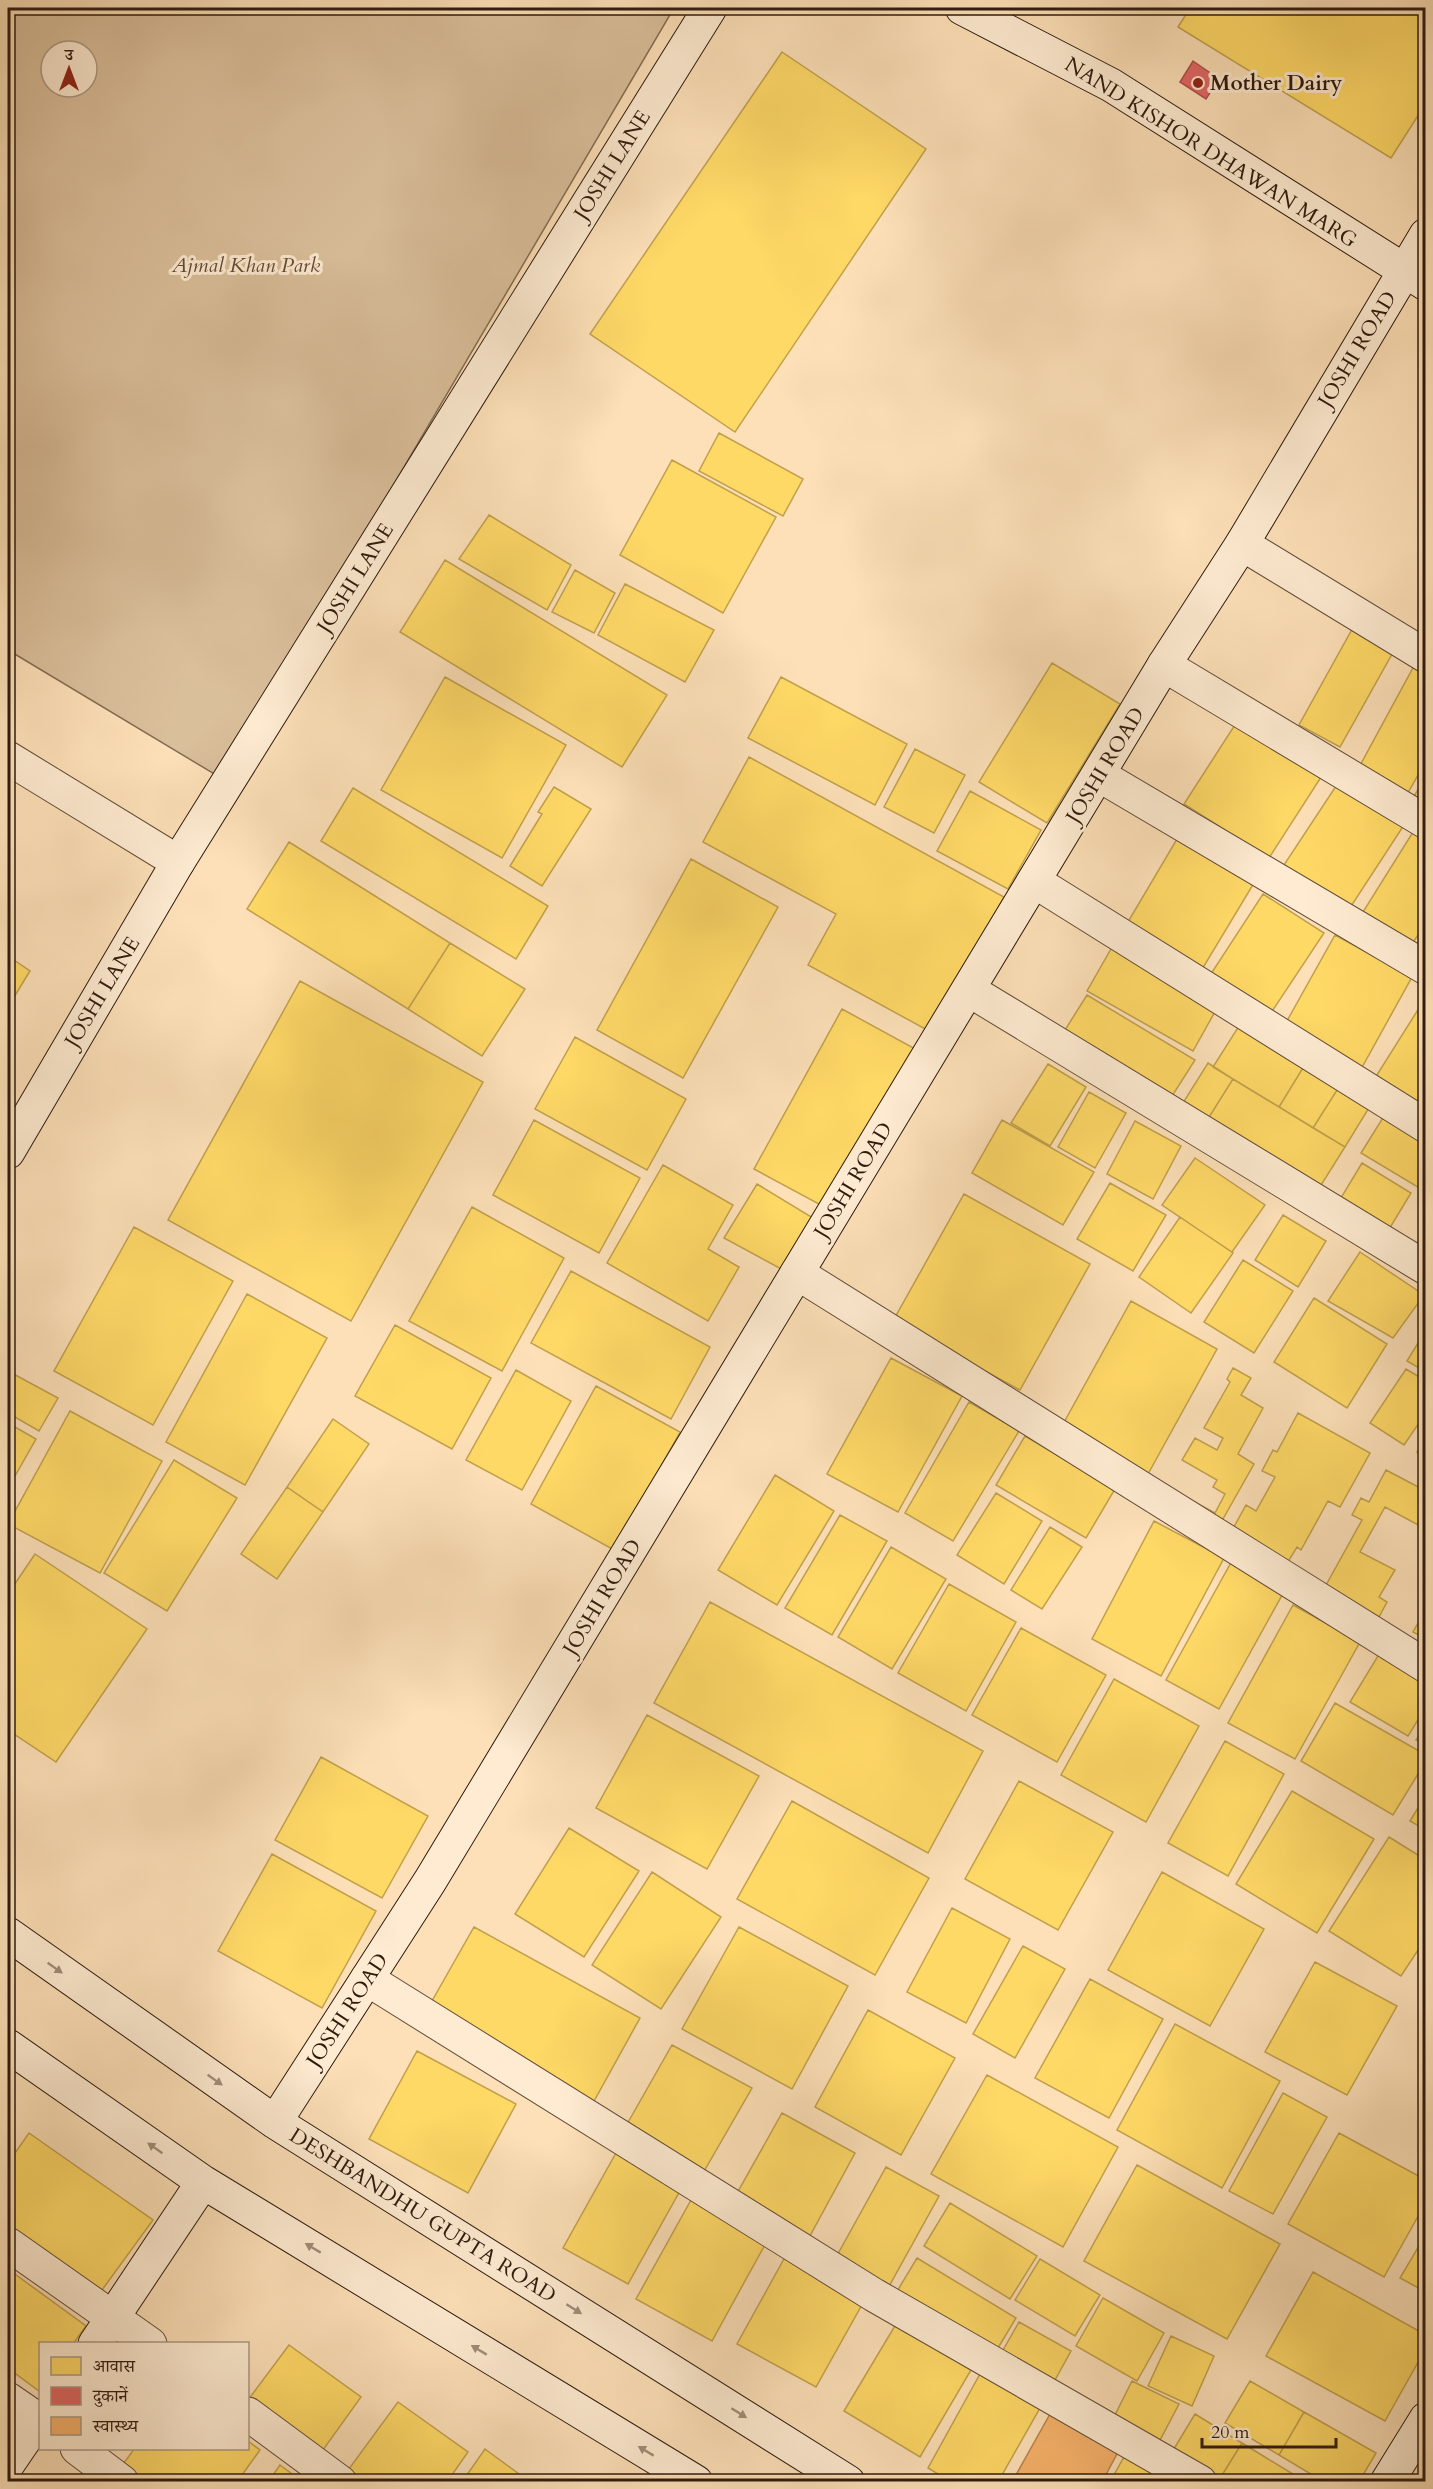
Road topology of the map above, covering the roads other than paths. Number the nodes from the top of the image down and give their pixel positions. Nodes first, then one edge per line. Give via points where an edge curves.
1 (710, 8) edge
2 (962, 8) edge
3 (1425, 235) edge
4 (1414, 278) edge
5 (1242, 544) junction
6 (1425, 656) edge
7 (1164, 665) junction
8 (8, 758) edge
9 (1099, 775) junction
10 (1425, 822) edge
11 (178, 862) junction
12 (1034, 881) junction
13 (1425, 968) edge
14 (969, 990) junction
15 (1425, 1126) edge
16 (8, 1152) edge
17 (1425, 1268) edge
18 (797, 1273) junction
19 (1425, 1666) edge
20 (8, 1934) edge
21 (367, 1979) junction
22 (8, 2046) edge
23 (275, 2122) junction
24 (203, 2182) junction
25 (8, 2244) edge
26 (114, 2317) junction
27 (96, 2342) edge
28 (149, 2342) edge
29 (8, 2398) edge
30 (249, 2415) edge
31 (39, 2418) edge
32 (39, 2420) edge
33 (1425, 2420) edge
34 (80, 2450) edge
35 (8, 2464) edge
36 (122, 2481) edge
37 (340, 2481) edge
38 (696, 2481) edge
39 (848, 2481) edge
40 (1200, 2481) edge
41 (1387, 2481) edge

1 - 11 street, JOSHI LANE
2 - 4 street, NAND KISHOR DHAWAN MARG via 1111,85
3 - 4 street, JOSHI ROAD
4 - 5 street, JOSHI ROAD
5 - 6 street
5 - 7 street, JOSHI ROAD
7 - 9 street, JOSHI ROAD
7 - 10 street
8 - 11 street
9 - 12 street, JOSHI ROAD
9 - 13 street
11 - 16 street, JOSHI LANE
12 - 14 street, JOSHI ROAD
12 - 15 street
14 - 17 street
14 - 18 street, JOSHI ROAD
18 - 19 street
18 - 21 street, JOSHI ROAD
20 -> 23 street, DESHBANDHU GUPTA ROAD
21 - 23 street, JOSHI ROAD
21 - 40 street via 874,2295
24 -> 22 street
23 -> 39 street, DESHBANDHU GUPTA ROAD
24 - 26 street
38 -> 24 street
25 - 26 street
26 - 27 street
26 - 28 street
29 - 31 street
30 - 37 street
32 - 35 street
33 - 41 street
34 - 36 street

